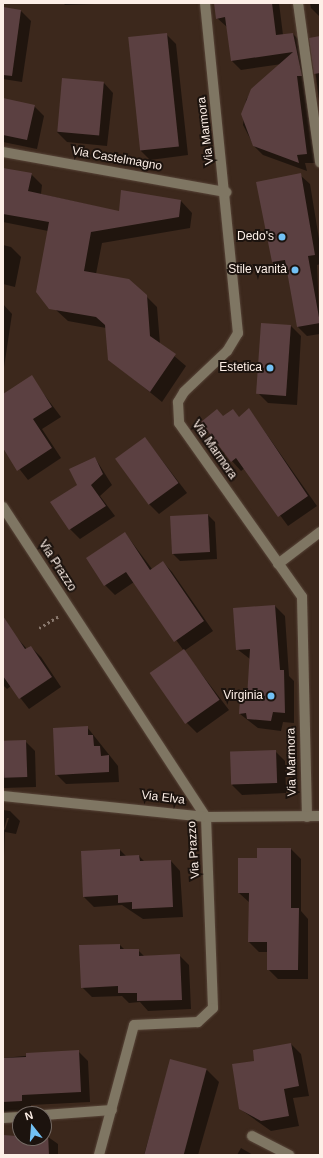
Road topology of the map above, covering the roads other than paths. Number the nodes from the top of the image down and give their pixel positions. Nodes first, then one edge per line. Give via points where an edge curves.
1 (205, 3) edge
2 (298, 3) edge
3 (3, 152) edge
4 (320, 162) edge
5 (226, 192) junction
6 (3, 507) edge
7 (320, 532) edge
8 (278, 564) junction
9 (3, 796) edge
10 (320, 816) edge
11 (206, 817) junction
12 (307, 817) junction
13 (112, 1110) junction
14 (52, 1114) edge
15 (252, 1136) dead end
16 (99, 1155) edge
17 (289, 1155) edge

1 - 5 street, Via Marmora
2 - 4 street
3 - 5 street, Via Castelmagno
5 - 8 street, Via Marmora via 238,333 227,351 184,392 178,402 179,423
6 - 11 street, Via Prazzo
7 - 8 street
8 - 12 street, Via Marmora via 302,597
9 - 11 street, Via Elva
10 - 12 street, Via Elva
11 - 12 street, Via Elva
11 - 13 street, Via Prazzo via 213,1008 198,1022 134,1025
13 - 14 street
13 - 16 street, Via Prazzo
15 - 17 street

